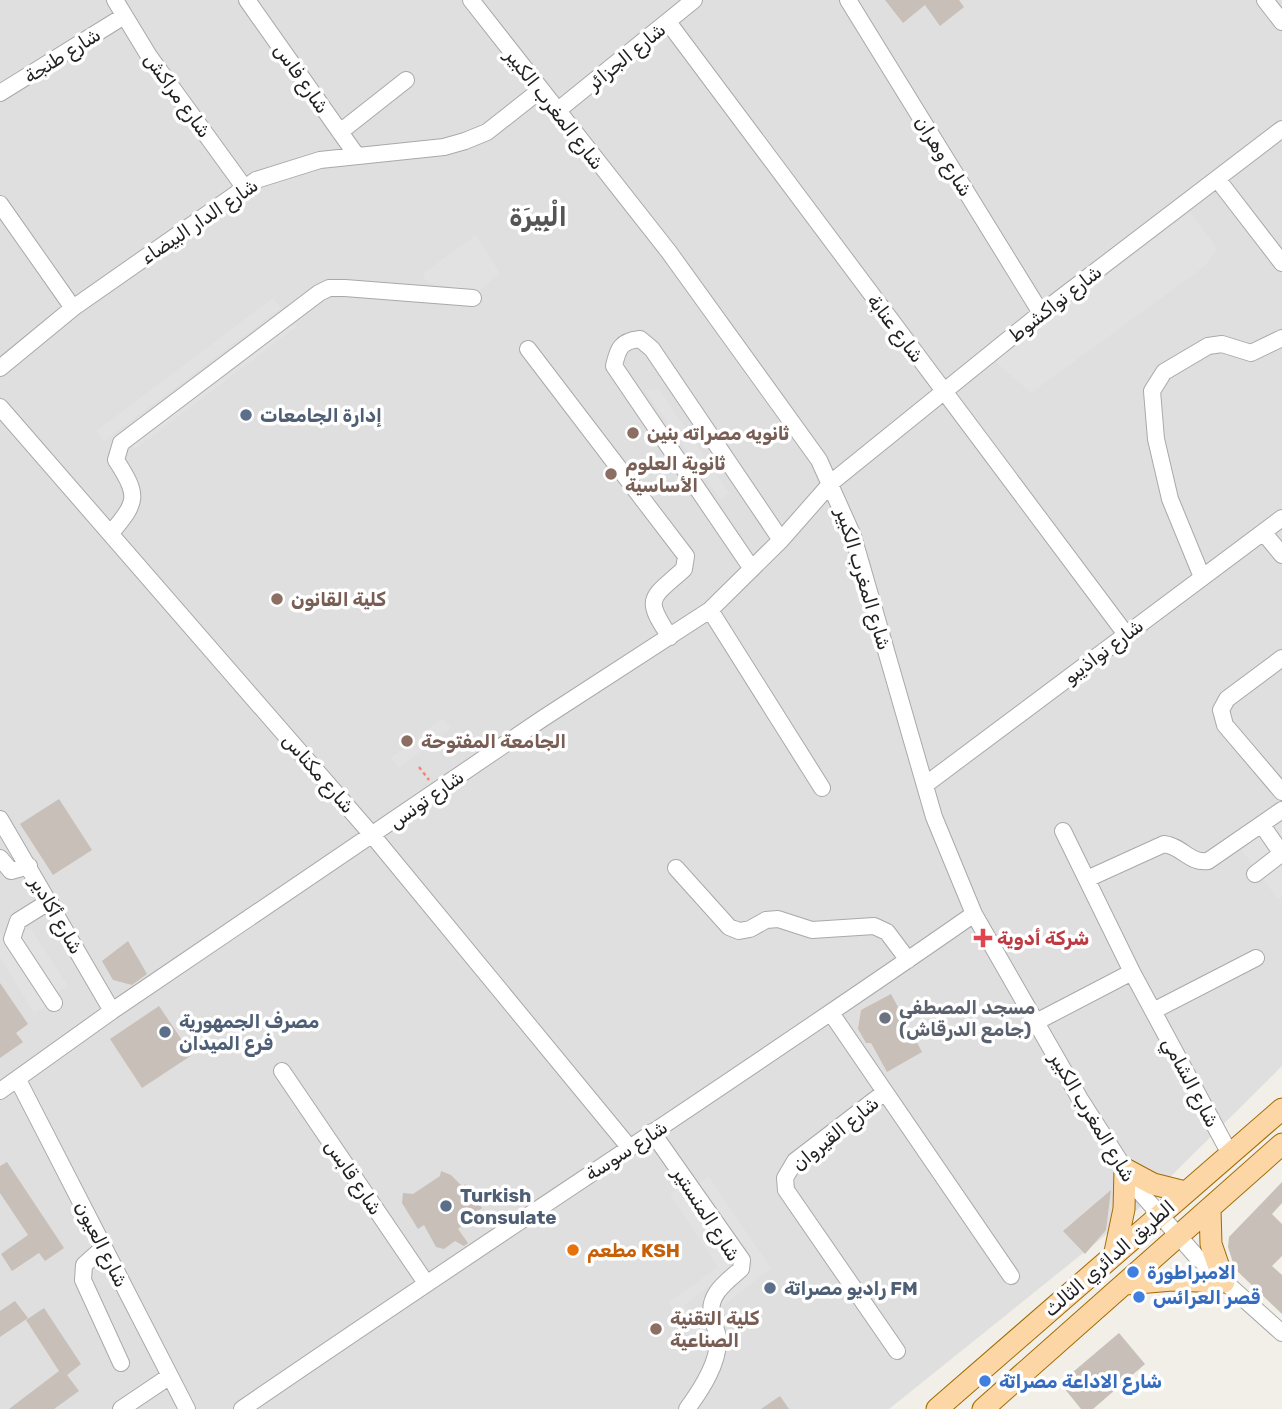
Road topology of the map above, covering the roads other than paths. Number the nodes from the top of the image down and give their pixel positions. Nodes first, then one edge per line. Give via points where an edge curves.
1 (116, 0) edge
2 (247, 0) edge
3 (471, 0) edge
4 (694, 0) edge
5 (848, 0) edge
6 (1265, 0) edge
7 (124, 16) junction
8 (668, 22) junction
9 (1282, 22) edge
10 (406, 80) dead end
11 (539, 91) junction
12 (0, 93) edge
13 (557, 111) junction
14 (1282, 129) edge
15 (340, 132) junction
16 (358, 156) junction
17 (1218, 180) junction
18 (244, 187) junction
19 (0, 204) edge
20 (1282, 263) edge
21 (473, 298) dead end
22 (73, 309) junction
23 (1041, 313) junction
24 (1282, 338) edge
25 (528, 349) dead end
26 (0, 368) edge
27 (943, 391) junction
28 (0, 407) edge
29 (832, 482) junction
30 (1282, 518) edge
31 (111, 533) junction
32 (1264, 533) junction
33 (781, 540) junction
34 (1282, 555) edge
35 (752, 569) junction
36 (1202, 577) junction
37 (710, 610) junction
38 (1125, 633) junction
39 (670, 637) junction
40 (1282, 658) edge
41 (925, 785) junction
42 (822, 788) dead end
43 (1282, 792) edge
44 (1282, 810) edge
45 (0, 820) edge
46 (1262, 825) junction
47 (1063, 831) dead end
48 (373, 836) junction
49 (1282, 854) edge
50 (0, 858) edge
51 (29, 866) junction
52 (676, 868) dead end
53 (1255, 874) dead end
54 (1087, 879) junction
55 (50, 901) junction
56 (974, 914) junction
57 (1256, 958) dead end
58 (908, 960) junction
59 (1132, 972) junction
60 (54, 1003) dead end
61 (112, 1011) junction
62 (1153, 1011) junction
63 (831, 1013) junction
64 (1036, 1022) junction
65 (282, 1071) dead end
66 (18, 1080) junction
67 (0, 1091) edge
68 (885, 1092) junction
69 (1282, 1109) edge
70 (652, 1132) junction
71 (1282, 1144) edge
72 (629, 1147) junction
73 (1230, 1154) junction
74 (1125, 1170) junction
75 (1185, 1192) junction
76 (1210, 1209) junction
77 (1157, 1215) junction
78 (1178, 1238) junction
79 (104, 1247) junction
80 (1115, 1252) junction
81 (1012, 1276) dead end
82 (1224, 1282) junction
83 (426, 1283) junction
84 (1126, 1284) junction
85 (1282, 1333) edge
86 (897, 1351) dead end
87 (121, 1363) dead end
88 (170, 1376) junction
89 (121, 1409) edge
90 (187, 1409) edge
91 (242, 1409) edge
92 (687, 1409) edge
93 (937, 1409) edge
94 (983, 1409) edge

1 - 7 street, شارع مراكش
2 - 15 street, شارع فاس
3 - 11 street, شارع المغرب الكبير
4 - 8 street, شارع الجزائر
5 - 23 street, شارع وهران
6 - 9 street
7 - 12 street, شارع طنجة
7 - 18 street, شارع مراكش
8 - 13 street, شارع الجزائر
8 - 27 street, شارع عنابة
10 - 15 street
11 - 13 street, شارع المغرب الكبير
11 - 16 street, شارع الدار البيضاء via 487,131 465,141 444,148
13 - 29 street, شارع المغرب الكبير via 669,252
14 - 17 street, شارع نواكشوط
15 - 16 street, شارع فاس
16 - 18 street, شارع الدار البيضاء via 293,167
17 - 20 street
17 - 23 street, شارع نواكشوط
18 - 22 street, شارع الدار البيضاء
19 - 22 street
21 - 31 street via 345,288 319,293 121,443 116,460 132,484 134,499 132,509
22 - 26 street, شارع الدار البيضاء
23 - 27 street, شارع نواكشوط
24 - 36 street via 1251,354 1222,344 1208,346 1164,372 1153,386 1162,469 1178,524
25 - 39 street via 685,556 684,569 655,595 653,604 653,612
27 - 29 street, شارع نواكشوط
27 - 38 street, شارع عنابة
28 - 31 street, شارع مكناس
29 - 33 street, شارع تونس
29 - 41 street, شارع المغرب الكبير via 853,536
30 - 32 street, شارع نواذيبو
31 - 48 street, شارع مكناس
32 - 34 street
32 - 36 street, شارع نواذيبو
33 - 35 street, شارع تونس
33 - 35 street via 652,349 640,339 627,340 618,348 614,366
35 - 37 street, شارع تونس
36 - 38 street, شارع نواذيبو
37 - 39 street, شارع تونس
37 - 42 street
38 - 41 street, شارع نواذيبو
39 - 48 street, شارع تونس
40 - 43 street via 1227,699 1221,710 1225,724
41 - 56 street, شارع المغرب الكبير
44 - 46 street
45 - 51 street, شارع أكادير
46 - 49 street
46 - 54 street via 1208,861 1195,861 1175,846 1164,844
47 - 54 street, شارع الشامي
48 - 61 street, شارع تونس
48 - 72 street, شارع مكناس
49 - 53 street
50 - 51 street via 11,871
51 - 55 street, شارع أكادير
52 - 58 street via 729,927 739,931 778,919 812,930 874,926 887,932
54 - 59 street, شارع الشامي
55 - 60 street via 18,921 12,939
55 - 61 street, شارع أكادير
56 - 58 street, شارع سوسة
56 - 64 street, شارع المغرب الكبير
57 - 62 street
58 - 63 street, شارع سوسة
59 - 62 street, شارع الشامي
59 - 64 street
61 - 66 street, شارع تونس
62 - 73 street, شارع الشامي
63 - 68 street, شارع القيروان
63 - 70 street, شارع سوسة
64 - 74 street, شارع المغرب الكبير
65 - 83 street, شارع قابس
66 - 67 street, شارع تونس
66 - 79 street, شارع العيون
68 - 81 street, شارع القيروان
68 - 86 street, شارع القيروان via 795,1161 785,1178 786,1190
69 - 73 main road, الطريق الدائري الثالث
70 - 72 street, شارع سوسة
70 - 92 street, شارع المنستير via 742,1260 741,1269 712,1300 718,1339 712,1365
71 - 76 main road, الطريق الدائري الثالث
72 - 83 street, شارع سوسة
73 - 75 main road, الطريق الدائري الثالث
74 - 75 main road via 1153,1184
74 - 77 street, شارع المغرب الكبير
74 - 80 main road via 1124,1209
75 - 77 main road, الطريق الدائري الثالث
76 - 78 main road, الطريق الدائري الثالث
76 - 82 main road via 1211,1244
77 - 78 street, شارع المغرب الكبير
77 - 80 main road, الطريق الدائري الثالث
78 - 82 street, شارع المغرب الكبير
78 - 84 main road, الطريق الدائري الثالث
79 - 87 street via 84,1265 83,1280
79 - 88 street, شارع العيون
80 - 93 main road, الطريق الدائري الثالث
82 - 84 main road
82 - 85 street, شارع المغرب الكبير
83 - 91 street, شارع سوسة
84 - 94 main road, الطريق الدائري الثالث
88 - 89 street
88 - 90 street, شارع العيون

